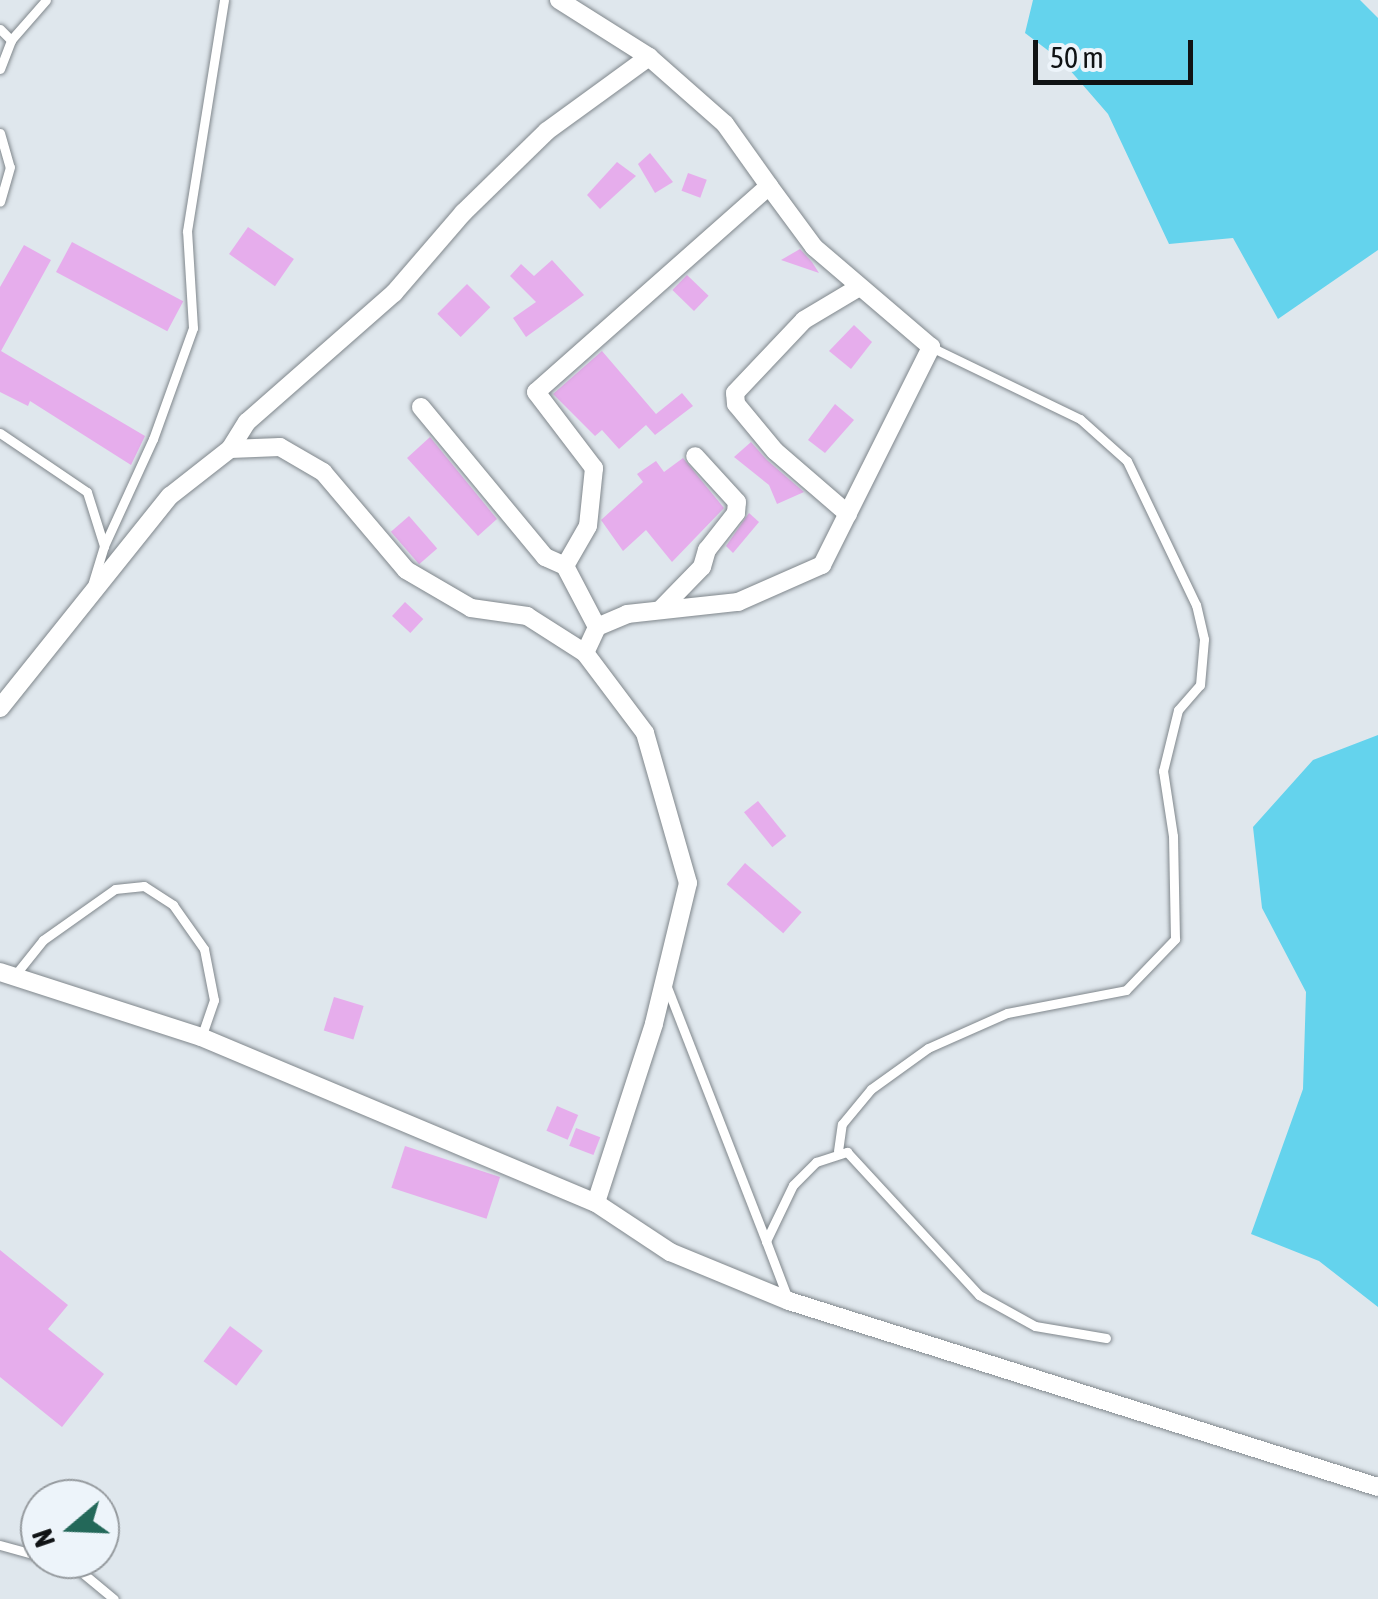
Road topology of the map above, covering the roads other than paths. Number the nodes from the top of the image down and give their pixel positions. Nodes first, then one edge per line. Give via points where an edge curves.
1 (46, 0) edge
2 (224, 0) edge
3 (559, 0) edge
4 (0, 29) edge
5 (11, 40) junction
6 (649, 57) junction
7 (0, 68) edge
8 (0, 132) edge
9 (769, 186) junction
10 (0, 202) edge
11 (856, 289) junction
12 (931, 347) junction
13 (420, 407) dead end
14 (0, 432) edge
15 (230, 449) junction
16 (695, 456) dead end
17 (848, 514) junction
18 (104, 546) junction
19 (565, 566) junction
20 (92, 586) junction
21 (660, 610) junction
22 (598, 626) junction
23 (585, 653) junction
24 (0, 708) edge
25 (7, 974) edge
26 (663, 974) junction
27 (201, 1037) junction
28 (838, 1152) junction
29 (596, 1203) junction
30 (766, 1241) junction
31 (790, 1302) junction
32 (1106, 1338) dead end
33 (1378, 1487) edge
34 (90, 1579) edge
35 (114, 1599) edge

1 - 5 lane
2 - 18 lane via 187,231 193,328
3 - 6 street
4 - 5 lane
5 - 7 lane
6 - 9 street via 725,124
6 - 15 street via 547,131 463,212 394,293 247,422
8 - 10 lane via 10,167
9 - 11 street
9 - 19 street via 536,392 594,468 588,526
11 - 12 street
11 - 17 street via 804,320 735,393 736,404 774,451
12 - 17 street
12 - 28 lane via 1080,419 1127,461 1196,605 1204,639 1200,685 1178,710 1163,771 1173,836 1175,939 1126,990 1008,1013 928,1048 871,1088 842,1124
13 - 19 street via 545,557
14 - 18 lane via 87,492
15 - 20 street via 170,496
15 - 23 street via 280,447 323,472 406,570 470,608 527,616
16 - 21 street via 737,502 736,513 702,567
17 - 21 street via 822,564 738,602
18 - 20 lane
19 - 22 street
20 - 24 street
21 - 22 street
22 - 23 street
23 - 26 street via 645,733 682,848 688,883
25 - 27 street
25 - 27 lane via 115,889 144,886 173,905 204,949 214,1000
26 - 29 street via 654,1024
26 - 30 lane
27 - 29 street
28 - 30 lane via 816,1162 794,1185
28 - 32 lane via 847,1152 979,1295 1035,1326
29 - 31 street via 670,1252
30 - 31 lane
31 - 33 street
34 - 35 lane

